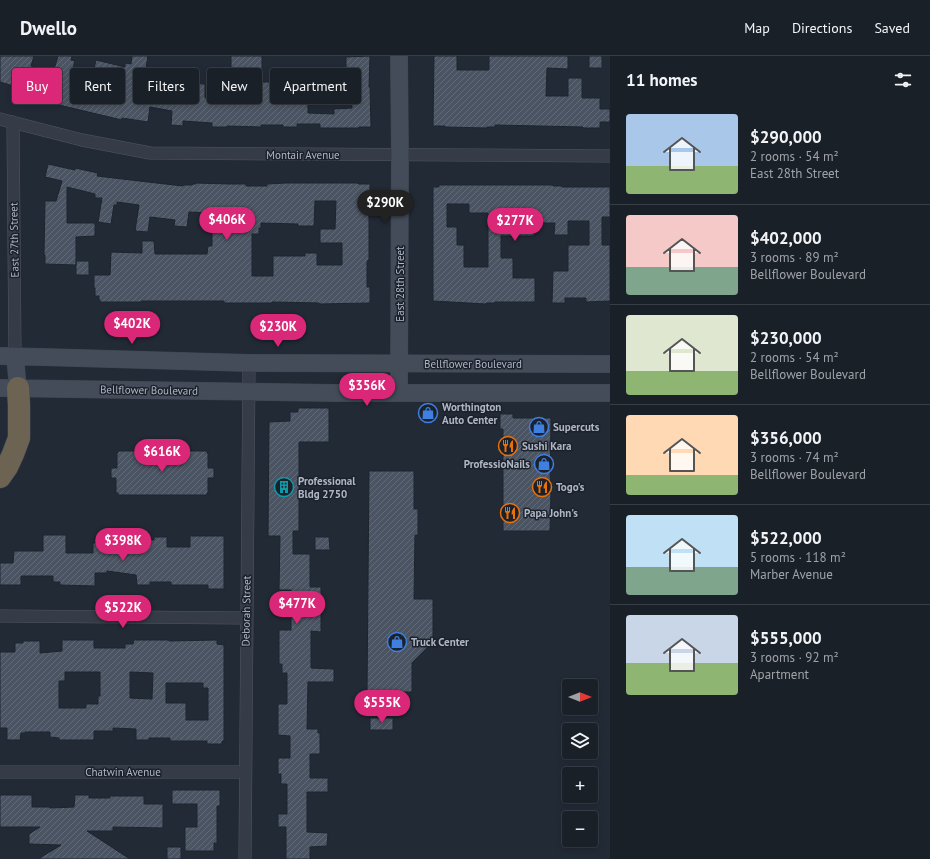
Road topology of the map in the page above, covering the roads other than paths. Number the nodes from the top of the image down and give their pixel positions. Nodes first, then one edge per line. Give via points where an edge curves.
1 (399, 56) edge
2 (0, 119) edge
3 (13, 122) junction
4 (400, 156) junction
5 (610, 156) edge
6 (8, 357) edge
7 (249, 363) junction
8 (399, 364) junction
9 (610, 364) edge
10 (9, 388) edge
11 (249, 392) junction
12 (399, 392) junction
13 (610, 393) edge
14 (0, 477) edge
15 (0, 616) edge
16 (246, 618) junction
17 (0, 772) edge
18 (245, 772) junction
19 (245, 859) edge

1 - 4 main road, East 28th Street
2 - 3 street, Montair Avenue
3 - 4 street, Montair Avenue via 150,154
3 - 6 street, East 27th Street
4 - 5 street, Montair Avenue
4 - 8 main road, East 28th Street
6 - 7 main road, Bellflower Boulevard
6 - 10 main road
7 - 8 main road, Bellflower Boulevard
7 - 11 street, Deborah Street
8 - 9 main road, Bellflower Boulevard
8 - 12 main road, East 28th Street
10 - 11 main road, Bellflower Boulevard
10 - 14 highway via 19,405 19,438
11 - 12 main road, Bellflower Boulevard
11 - 16 street, Deborah Street
12 - 13 main road, Bellflower Boulevard
15 - 16 street
16 - 18 street, Deborah Street
17 - 18 street, Chatwin Avenue
18 - 19 street, Deborah Street

